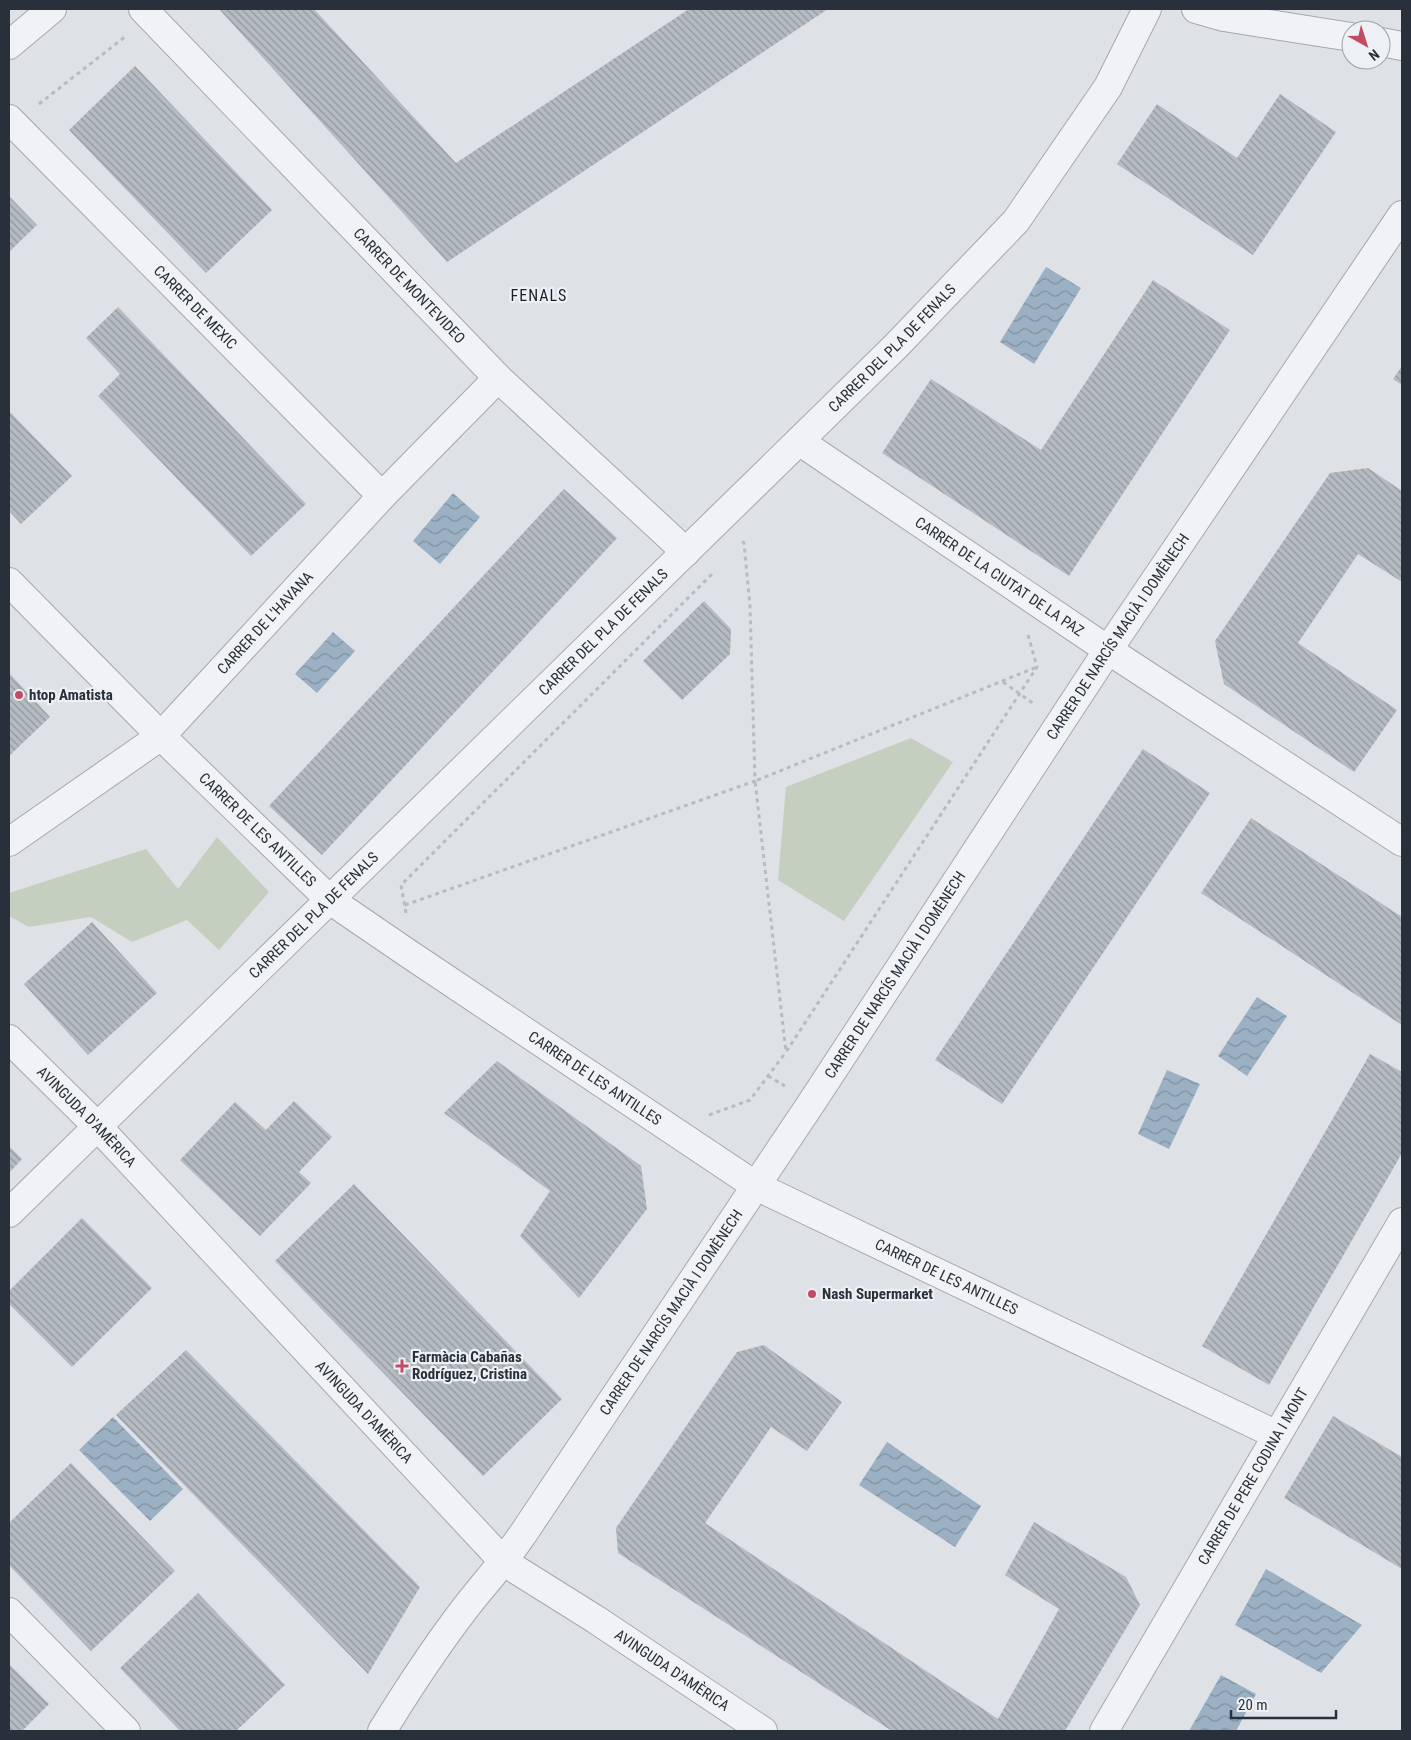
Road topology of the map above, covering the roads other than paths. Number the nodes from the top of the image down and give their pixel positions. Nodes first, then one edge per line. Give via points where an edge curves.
1 (52, 9) edge
2 (1147, 9) edge
3 (1196, 9) edge
4 (147, 13) edge
5 (1341, 36) edge
6 (9, 45) edge
7 (11, 121) edge
8 (1402, 215) edge
9 (498, 378) junction
10 (799, 441) junction
11 (382, 496) junction
12 (686, 552) junction
13 (9, 582) edge
14 (1108, 650) junction
15 (161, 736) junction
16 (9, 842) edge
17 (1402, 842) edge
18 (330, 900) junction
19 (9, 1039) edge
20 (98, 1126) junction
21 (756, 1186) junction
22 (9, 1213) edge
23 (1402, 1222) edge
24 (1277, 1435) junction
25 (504, 1562) junction
26 (9, 1612) edge
27 (126, 1731) edge
28 (382, 1731) edge
29 (763, 1731) edge
30 (1104, 1731) edge

1 - 6 street
2 - 10 street, CARRER DEL PLA DE FENALS via 1108,87 1016,221
3 - 5 street via 1224,18
4 - 9 street, CARRER DE MONTEVIDEO
7 - 11 street, CARRER DE MEXIC
8 - 14 street, CARRER DE NARCÍS MACIÀ I DOMÈNECH
9 - 11 street, CARRER DE L'HAVANA
9 - 12 street, CARRER DE MONTEVIDEO
10 - 12 street, CARRER DEL PLA DE FENALS
10 - 14 street, CARRER DE LA CIUTAT DE LA PAZ
11 - 15 street, CARRER DE L'HAVANA
12 - 18 street, CARRER DEL PLA DE FENALS
13 - 15 street, CARRER DE LES ANTILLES
14 - 17 street, CARRER DE LA CIUTAT DE LA PAZ
14 - 21 street, CARRER DE NARCÍS MACIÀ I DOMÈNECH
15 - 16 street, CARRER DE L'HAVANA
15 - 18 street, CARRER DE LES ANTILLES
18 - 20 street, CARRER DEL PLA DE FENALS
18 - 21 street, CARRER DE LES ANTILLES
19 - 20 street, AVINGUDA D'AMÈRICA
20 - 22 street, CARRER DEL PLA DE FENALS
20 - 25 street, AVINGUDA D'AMÈRICA
21 - 24 street, CARRER DE LES ANTILLES
21 - 25 street, CARRER DE NARCÍS MACIÀ I DOMÈNECH
23 - 24 street, CARRER DE PERE CODINA I MONT
24 - 30 street, CARRER DE PERE CODINA I MONT
25 - 28 street, CARRER DE NARCÍS MACIÀ I DOMÈNECH via 414,1680
25 - 29 street, AVINGUDA D'AMÈRICA
26 - 27 street

